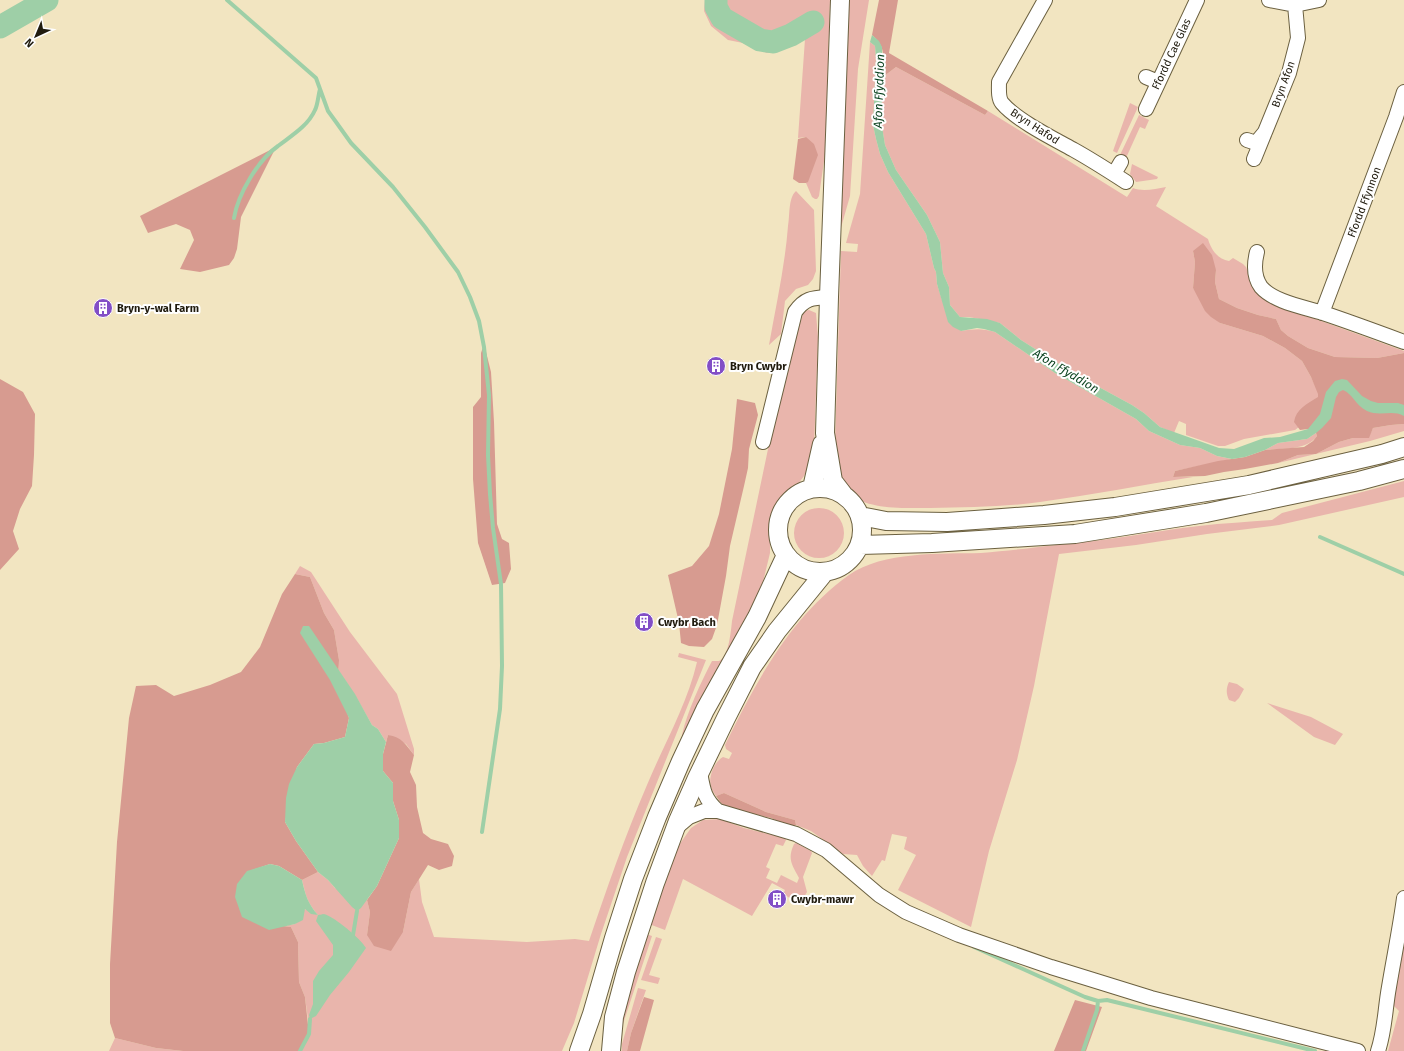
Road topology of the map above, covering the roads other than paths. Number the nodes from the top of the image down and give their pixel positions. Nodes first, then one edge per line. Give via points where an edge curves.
1 (840, 0) edge
2 (1045, 0) edge
3 (1196, 0) edge
4 (1269, 0) edge
5 (1319, 0) edge
6 (1295, 5) junction
7 (1404, 92) edge
8 (1146, 109) dead end
9 (1400, 118) edge
10 (1265, 132) junction
11 (1247, 140) dead end
12 (1254, 159) dead end
13 (1126, 182) dead end
14 (1251, 258) dead end
15 (828, 297) junction
16 (1322, 312) junction
17 (1404, 342) edge
18 (825, 433) junction
19 (763, 442) dead end
20 (1404, 447) edge
21 (1404, 468) edge
22 (812, 488) junction
23 (843, 494) junction
24 (860, 516) junction
25 (860, 545) junction
26 (786, 555) junction
27 (825, 572) junction
28 (700, 772) junction
29 (718, 811) junction
30 (676, 829) junction
31 (1404, 898) edge
32 (579, 1051) edge
33 (611, 1051) edge
34 (1358, 1051) edge
35 (1378, 1051) edge

1 - 15 main road
2 - 13 street, Bryn Hafod via 999,82 1001,102 1012,113 1042,132 1117,168
3 - 8 street, Ffordd Cae Glas via 1152,80
4 - 6 street
5 - 6 street
6 - 10 street, Bryn Afon via 1298,38 1289,73
7 - 9 street, Ffordd Ffynnon
9 - 16 street, Ffordd Ffynnon
10 - 11 street via 1256,143
10 - 12 street, Bryn Afon
14 - 16 street via 1261,286 1270,294
15 - 18 main road
15 - 19 street via 811,298 795,312
16 - 17 street
18 - 22 main road
18 - 23 main road via 833,481
20 - 24 main road via 1249,486 1115,507 947,522 886,521
21 - 25 main road via 1359,482 1206,513 1075,534
22 - 23 main road via 827,488
22 - 26 main road via 792,499 784,509 779,522 780,542
23 - 24 main road via 854,504
24 - 25 main road via 863,530
25 - 27 main road via 844,565
26 - 27 main road via 797,565 810,571
26 - 32 main road via 757,617 705,710 657,817 633,879
27 - 28 main road via 777,631 752,667
28 - 29 street via 704,793 710,804
28 - 30 main road
29 - 30 street via 689,817
29 - 34 street via 796,834 826,850 879,896 959,936 1051,968 1151,998
30 - 33 main road via 655,883 626,972 614,1017
31 - 35 street via 1383,1035

